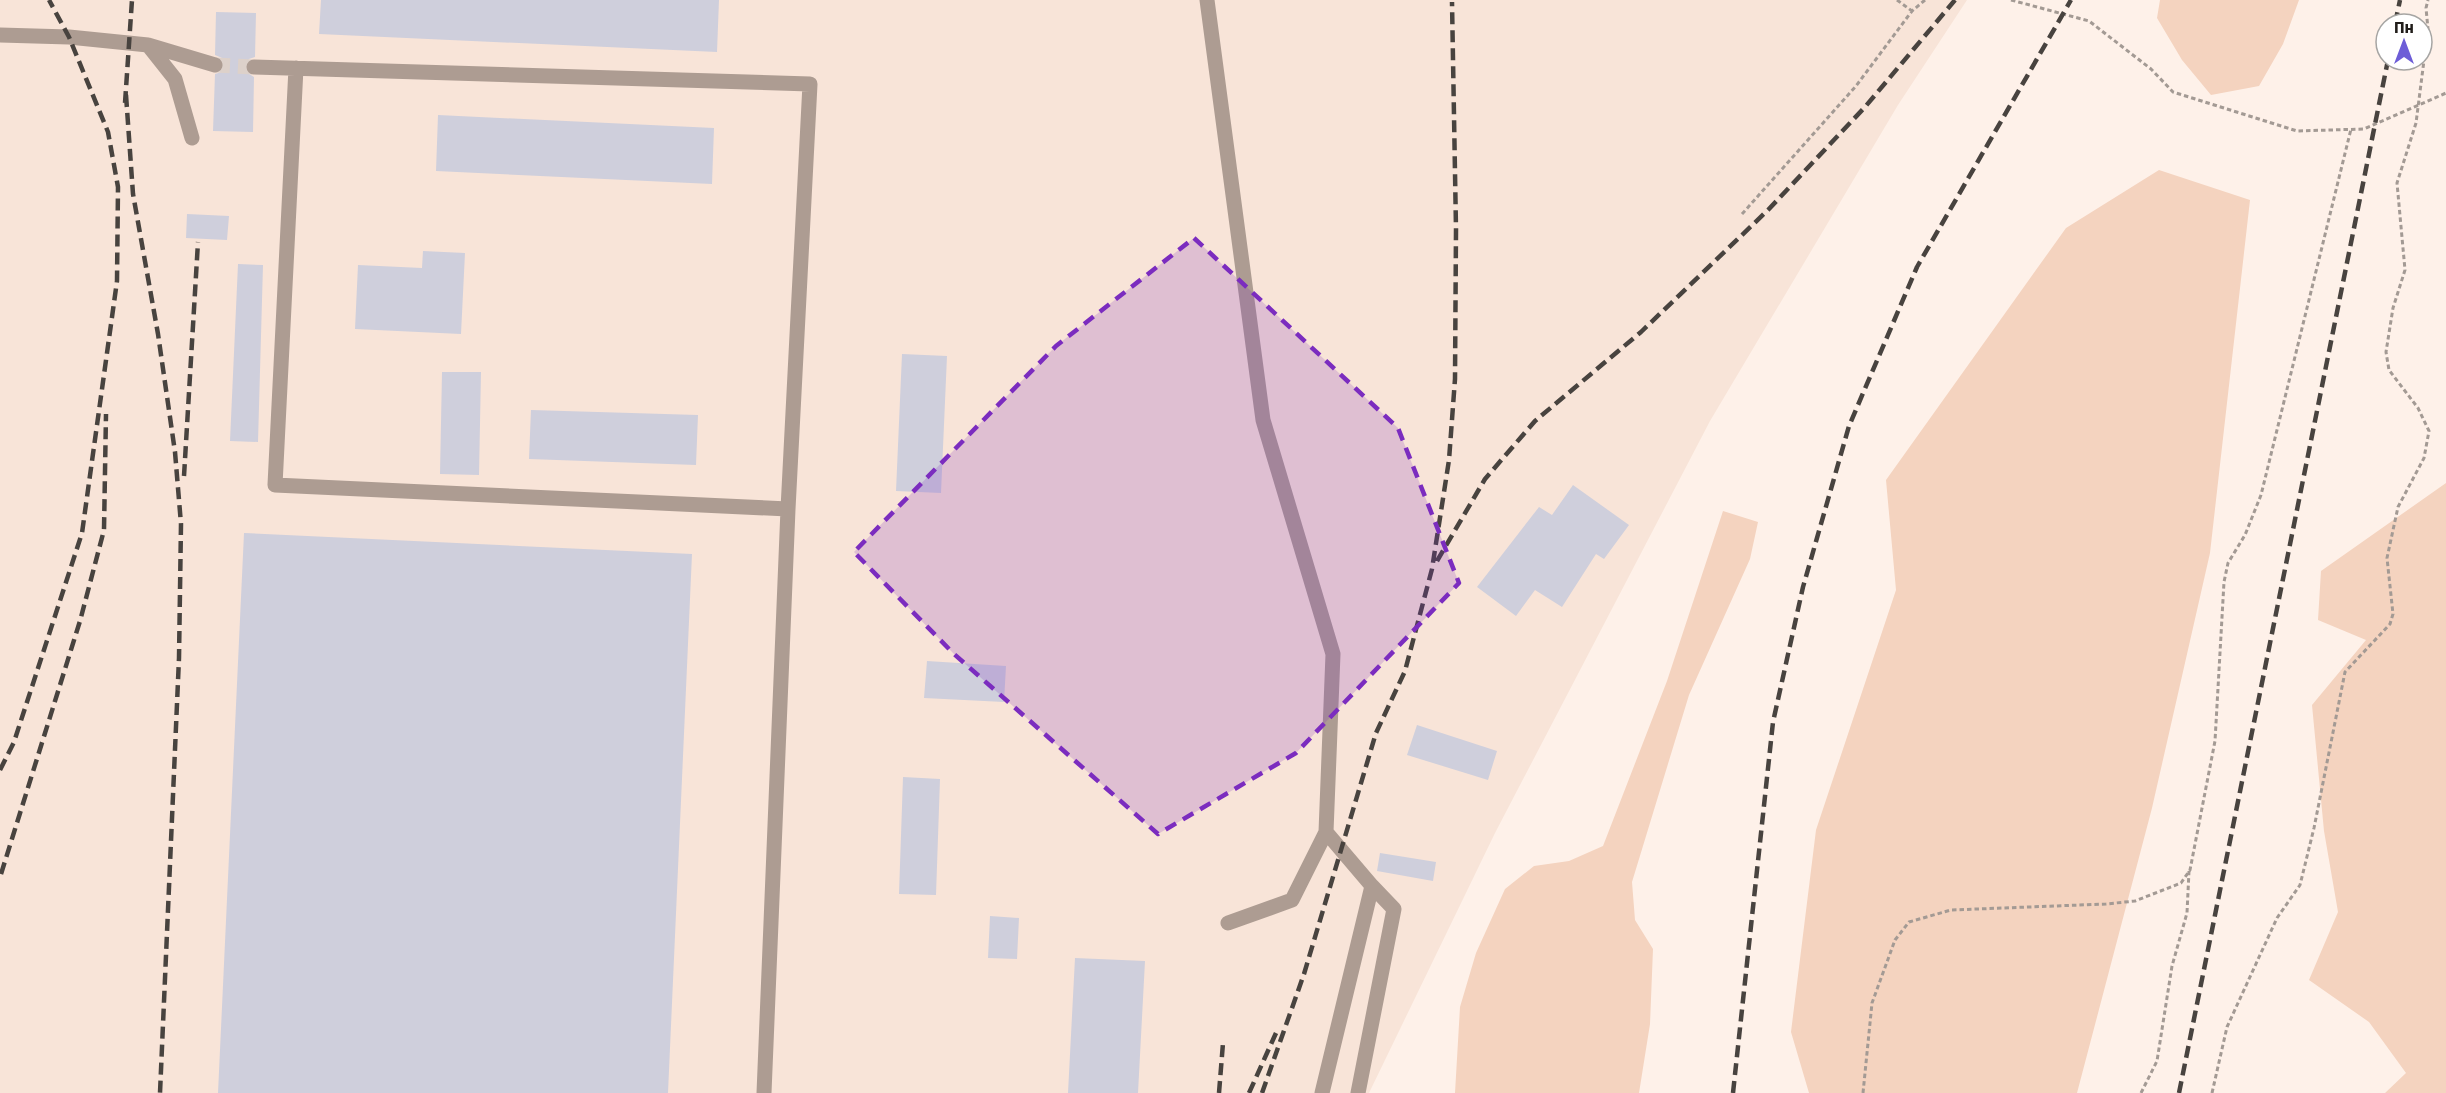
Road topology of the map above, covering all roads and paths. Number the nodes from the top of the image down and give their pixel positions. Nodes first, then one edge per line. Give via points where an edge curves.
1 (1207, 0) edge
2 (1897, 0) edge
3 (1925, 0) edge
4 (2011, 0) edge
5 (2428, 0) edge
6 (1912, 11) junction
7 (0, 34) edge
8 (148, 45) junction
9 (215, 65) tunnel mouth
10 (255, 67) tunnel mouth
11 (296, 68) junction
12 (2446, 93) edge
13 (2417, 105) junction
14 (2351, 129) junction
15 (192, 138) dead end
16 (1742, 214) dead end
17 (788, 509) junction
18 (1326, 832) junction
19 (2190, 870) junction
20 (1372, 886) junction
21 (1228, 923) dead end
22 (764, 1093) edge
23 (1323, 1093) edge
24 (1358, 1093) edge
25 (1863, 1093) edge
26 (2140, 1093) edge
27 (2212, 1093) edge

1 - 18 lane via 1263,420 1333,654
2 - 6 path
3 - 6 path
4 - 14 path via 2089,21 2151,69 2173,92 2297,130
5 - 13 path via 2428,29
6 - 16 path via 1856,86
7 - 8 lane
8 - 9 lane
8 - 15 lane via 175,79
10 - 11 lane
11 - 17 lane via 275,485
11 - 17 lane via 810,84
12 - 13 path
13 - 14 path via 2364,129
13 - 27 path via 2416,123 2397,183 2405,270 2393,308 2386,352 2389,370 2418,408 2429,431 2424,458 2398,507 2387,558 2393,614 2390,624 2345,672 2300,885 2277,918 2227,1027
14 - 19 path via 2261,495 2245,535 2228,563 2215,741
17 - 22 lane
18 - 20 lane
18 - 21 lane via 1292,900
19 - 25 path via 2181,882 2135,900 1951,910 1909,922 1895,940 1872,1004
19 - 26 path via 2187,913 2172,966 2157,1061
20 - 23 lane
20 - 24 lane via 1394,909

